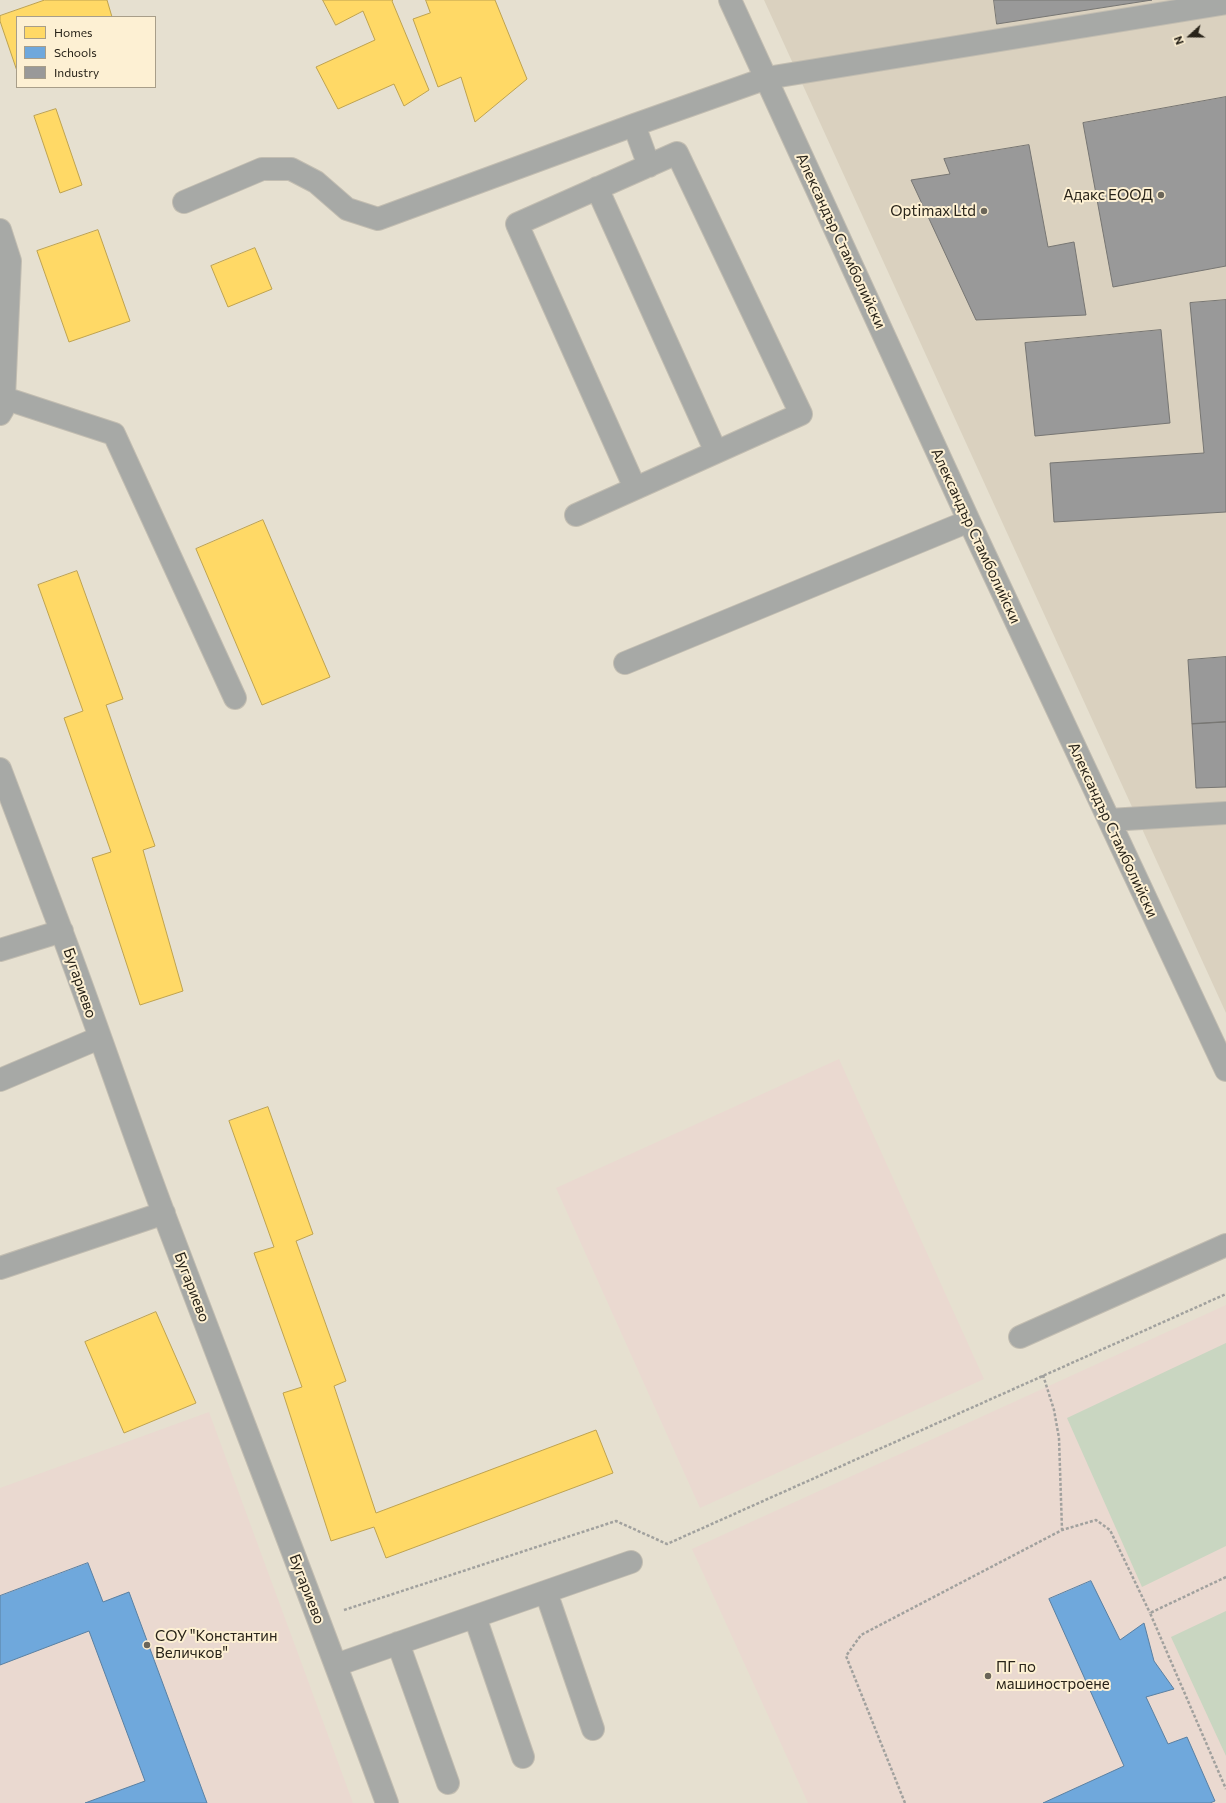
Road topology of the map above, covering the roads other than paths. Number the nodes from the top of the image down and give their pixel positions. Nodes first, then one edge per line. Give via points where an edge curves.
1 (730, 0) edge
2 (1226, 3) edge
3 (767, 78) junction
4 (634, 125) junction
5 (649, 166) junction
6 (597, 188) junction
7 (184, 202) dead end
8 (1, 235) edge
9 (2, 406) edge
10 (716, 452) junction
11 (635, 488) junction
12 (576, 514) dead end
13 (969, 521) junction
14 (625, 663) dead end
15 (235, 698) dead end
16 (0, 769) edge
17 (1226, 813) edge
18 (1109, 820) junction
19 (62, 931) junction
20 (0, 950) edge
21 (99, 1038) junction
22 (1226, 1070) edge
23 (0, 1080) edge
24 (164, 1213) junction
25 (1226, 1245) edge
26 (0, 1268) edge
27 (1020, 1337) dead end
28 (631, 1562) dead end
29 (546, 1592) junction
30 (475, 1617) junction
31 (398, 1643) junction
32 (336, 1665) junction
33 (593, 1729) dead end
34 (523, 1757) dead end
35 (448, 1783) dead end
36 (387, 1803) edge

1 - 3 street, Александър Стамболийски
2 - 3 street
3 - 4 street
3 - 13 street, Александър Стамболийски
4 - 5 street
4 - 7 street via 378,219 347,209 316,182 291,169 262,169
5 - 6 street
5 - 10 street via 677,153 801,414
6 - 10 street
6 - 11 street via 517,224
8 - 9 street via 10,261
9 - 15 street via 114,434
10 - 11 street
11 - 12 street
13 - 14 street
13 - 18 street, Александър Стамболийски
16 - 19 street, Бугариево
17 - 18 street
18 - 22 street, Александър Стамболийски
19 - 20 street
19 - 21 street, Бугариево
21 - 23 street
21 - 24 street, Бугариево
24 - 26 street
24 - 32 street, Бугариево
25 - 27 street
28 - 29 street
29 - 30 street
29 - 33 street
30 - 31 street
30 - 34 street
31 - 32 street
31 - 35 street
32 - 36 street, Бугариево

